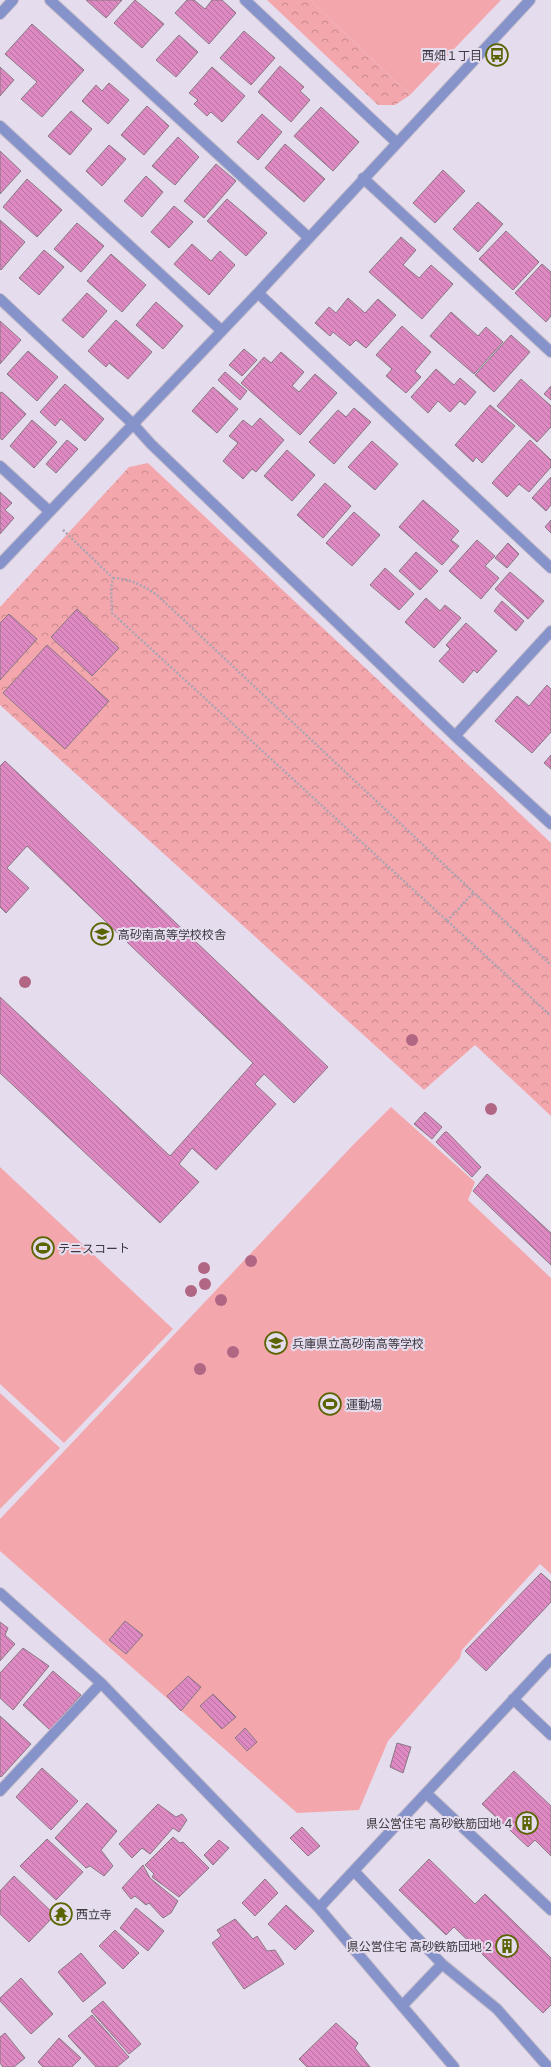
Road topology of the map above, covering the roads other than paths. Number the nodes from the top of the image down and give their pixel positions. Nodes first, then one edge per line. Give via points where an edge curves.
1 (13, 0) edge
2 (50, 0) edge
3 (244, 0) edge
4 (530, 0) edge
5 (0, 14) edge
6 (0, 126) edge
7 (397, 143) junction
8 (363, 178) junction
9 (308, 237) junction
10 (258, 293) junction
11 (0, 299) edge
12 (222, 330) junction
13 (551, 352) edge
14 (133, 424) junction
15 (0, 466) edge
16 (49, 511) junction
17 (0, 564) edge
18 (551, 568) edge
19 (551, 631) edge
20 (455, 736) junction
21 (551, 824) edge
22 (0, 1593) edge
23 (551, 1659) edge
24 (101, 1684) junction
25 (513, 1699) junction
26 (551, 1735) edge
27 (0, 1791) edge
28 (426, 1793) junction
29 (354, 1871) junction
30 (319, 1908) junction
31 (551, 1910) edge
32 (442, 1964) junction
33 (402, 2006) junction
34 (454, 2067) edge
35 (548, 2067) edge

1 - 5 street
2 - 9 street
3 - 7 street
4 - 7 street
6 - 12 street
7 - 8 street
8 - 9 street
8 - 13 street
9 - 10 street
10 - 12 street
10 - 18 street
11 - 14 street
12 - 14 street
14 - 16 street
14 - 20 street
15 - 16 street
16 - 17 street
19 - 20 street
20 - 21 street
22 - 24 street
23 - 25 street
24 - 27 street
24 - 30 street
25 - 26 street
25 - 28 street
28 - 29 street
28 - 31 street
29 - 30 street
29 - 32 street
30 - 33 street
32 - 33 street
32 - 35 street via 497,2009
33 - 34 street

